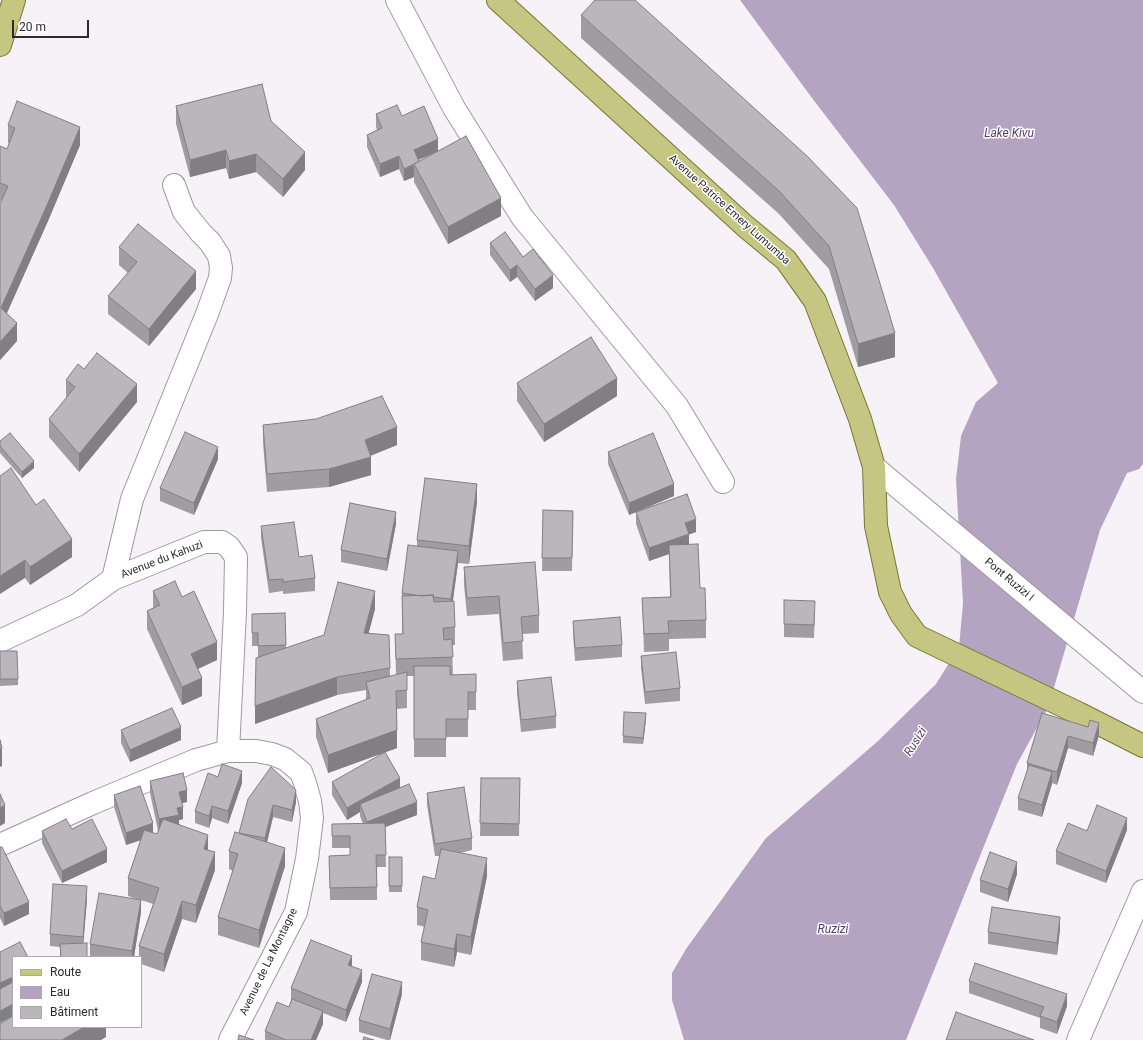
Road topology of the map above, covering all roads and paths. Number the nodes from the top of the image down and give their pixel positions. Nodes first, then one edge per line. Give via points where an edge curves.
1 (14, 0) edge
2 (397, 0) edge
3 (498, 0) edge
4 (0, 45) edge
5 (174, 185) dead end
6 (874, 467) junction
7 (723, 482) dead end
8 (113, 579) junction
9 (0, 641) edge
10 (1143, 692) edge
11 (1143, 746) edge
12 (228, 751) junction
13 (0, 845) edge
14 (1143, 891) edge
15 (230, 1040) edge
16 (1078, 1040) edge

1 - 4 main road
2 - 7 street via 454,108 522,217 677,406
3 - 6 main road, Avenue Patrice Emery Lumumba via 744,226 786,260 815,301 860,420
5 - 8 street via 184,212 219,256 220,278 132,499
6 - 10 street, Pont Ruzizi I
6 - 11 main road, Avenue Patrice Emery Lumumba via 876,526 890,592 901,614 917,636
8 - 9 street, Avenue du Kahuzi via 77,605
8 - 12 street, Avenue du Kahuzi via 204,542 222,542 236,557 236,612
12 - 13 street, Avenue de La Montagne via 196,760
12 - 15 street, Avenue de La Montagne via 256,751 285,759 301,772 310,801 312,818 296,912
14 - 16 street

